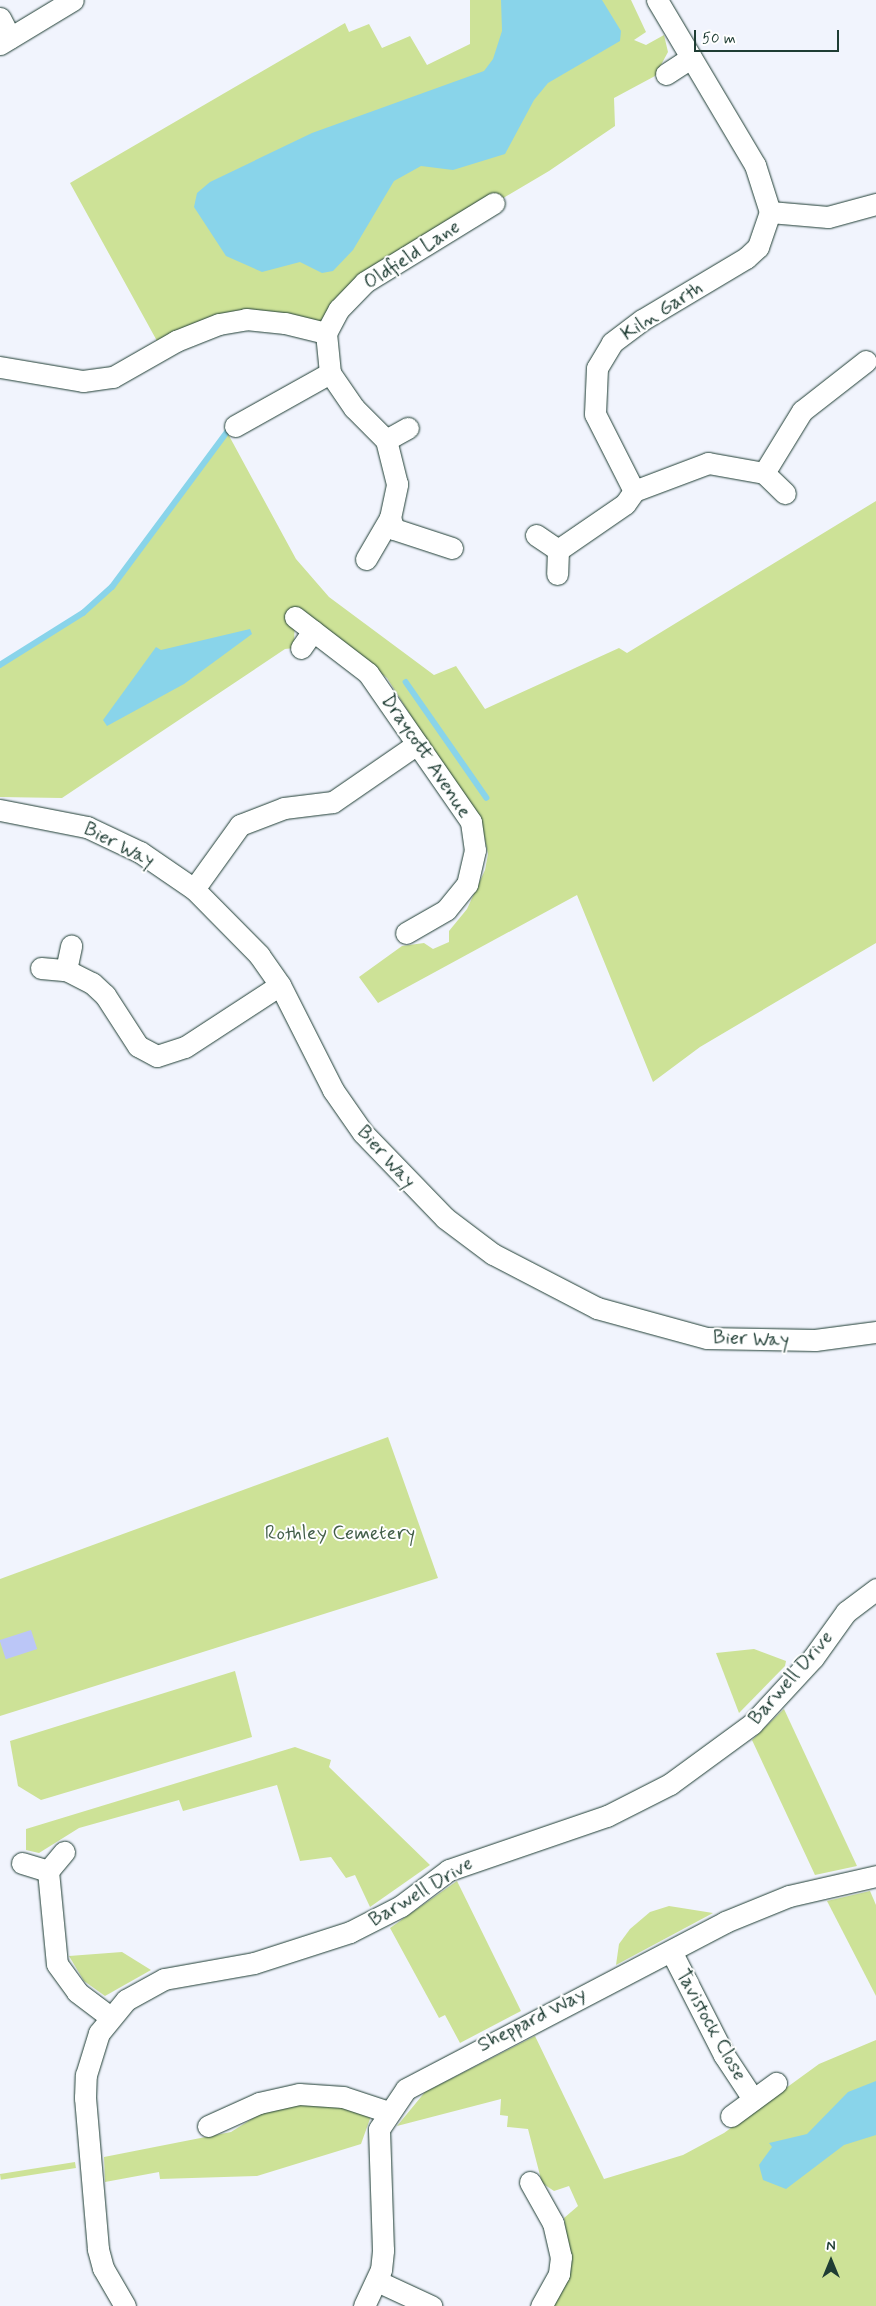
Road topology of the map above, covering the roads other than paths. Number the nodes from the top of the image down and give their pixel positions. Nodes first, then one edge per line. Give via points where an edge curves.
1 (73, 0) edge
2 (657, 0) edge
3 (0, 18) edge
4 (5, 41) edge
5 (691, 58) junction
6 (666, 74) dead end
7 (494, 203) dead end
8 (876, 204) edge
9 (770, 212) junction
10 (326, 333) junction
11 (866, 362) dead end
12 (0, 367) edge
13 (330, 373) junction
14 (235, 426) dead end
15 (408, 428) dead end
16 (386, 440) junction
17 (764, 473) junction
18 (634, 491) junction
19 (785, 493) dead end
20 (390, 518) junction
21 (536, 535) dead end
22 (452, 548) dead end
23 (558, 550) junction
24 (366, 559) dead end
25 (557, 574) dead end
26 (295, 617) dead end
27 (417, 744) junction
28 (0, 810) edge
29 (194, 889) junction
30 (406, 934) dead end
31 (71, 946) dead end
32 (41, 968) dead end
33 (66, 970) junction
34 (280, 985) junction
35 (876, 1332) edge
36 (876, 1590) edge
37 (64, 1852) dead end
38 (22, 1863) dead end
39 (48, 1871) junction
40 (876, 1876) edge
41 (671, 1951) junction
42 (110, 2017) junction
43 (776, 2083) dead end
44 (753, 2099) junction
45 (388, 2112) junction
46 (731, 2116) dead end
47 (208, 2126) dead end
48 (530, 2182) dead end
49 (377, 2281) junction
50 (125, 2306) edge
51 (364, 2306) edge
52 (431, 2306) edge
53 (541, 2306) edge

1 - 4 street
2 - 5 street
3 - 4 street
5 - 6 street
5 - 9 street via 755,165
7 - 10 street, Oldfield Lane via 365,282 339,309
8 - 9 street via 828,217
9 - 18 street, Kiln Garth via 758,247 746,258 626,331 597,368 596,414
10 - 12 street via 285,323 246,319 219,324 176,341 114,377 83,381
10 - 13 street
11 - 17 street via 842,367 802,411
13 - 14 street
13 - 16 street via 354,408
15 - 16 street
16 - 20 street via 397,484
17 - 18 street via 708,463
17 - 19 street
18 - 23 street via 625,504
20 - 22 street via 394,530 405,536
20 - 24 street
21 - 23 street
23 - 25 street
26 - 27 street, Draycott Avenue via 307,639 368,673
27 - 29 street via 333,802 284,808 240,825
27 - 30 street, Draycott Avenue via 464,810 475,835 473,866 467,884 431,929
28 - 29 street, Bier Way via 87,827 140,852
29 - 34 street, Bier Way via 259,955
31 - 33 street
32 - 33 street
33 - 34 street via 105,995 138,1046 157,1056 185,1047
34 - 35 street, Bier Way via 333,1090 397,1173 444,1218 538,1280 597,1308 706,1338 806,1341
36 - 42 street, Barwell Drive via 846,1612 813,1658 752,1724 670,1784 608,1816 456,1866 401,1906 350,1932 262,1961 164,1979 126,2000
37 - 39 street
38 - 39 street
39 - 42 street via 58,1964 77,1992
40 - 41 street, Sheppard Way via 789,1896
41 - 44 street, Tavistock Close via 715,2038
41 - 45 street, Sheppard Way via 422,2077
42 - 50 street, Barwell Drive via 99,2034 86,2075 98,2249 107,2276
43 - 44 street, Tavistock Close
44 - 46 street, Tavistock Close
45 - 47 street via 343,2097 299,2094 258,2103
45 - 49 street, Sheppard Way via 376,2144 383,2250
48 - 53 street via 553,2223 561,2257 559,2274
49 - 51 street, Sheppard Way
49 - 52 street

